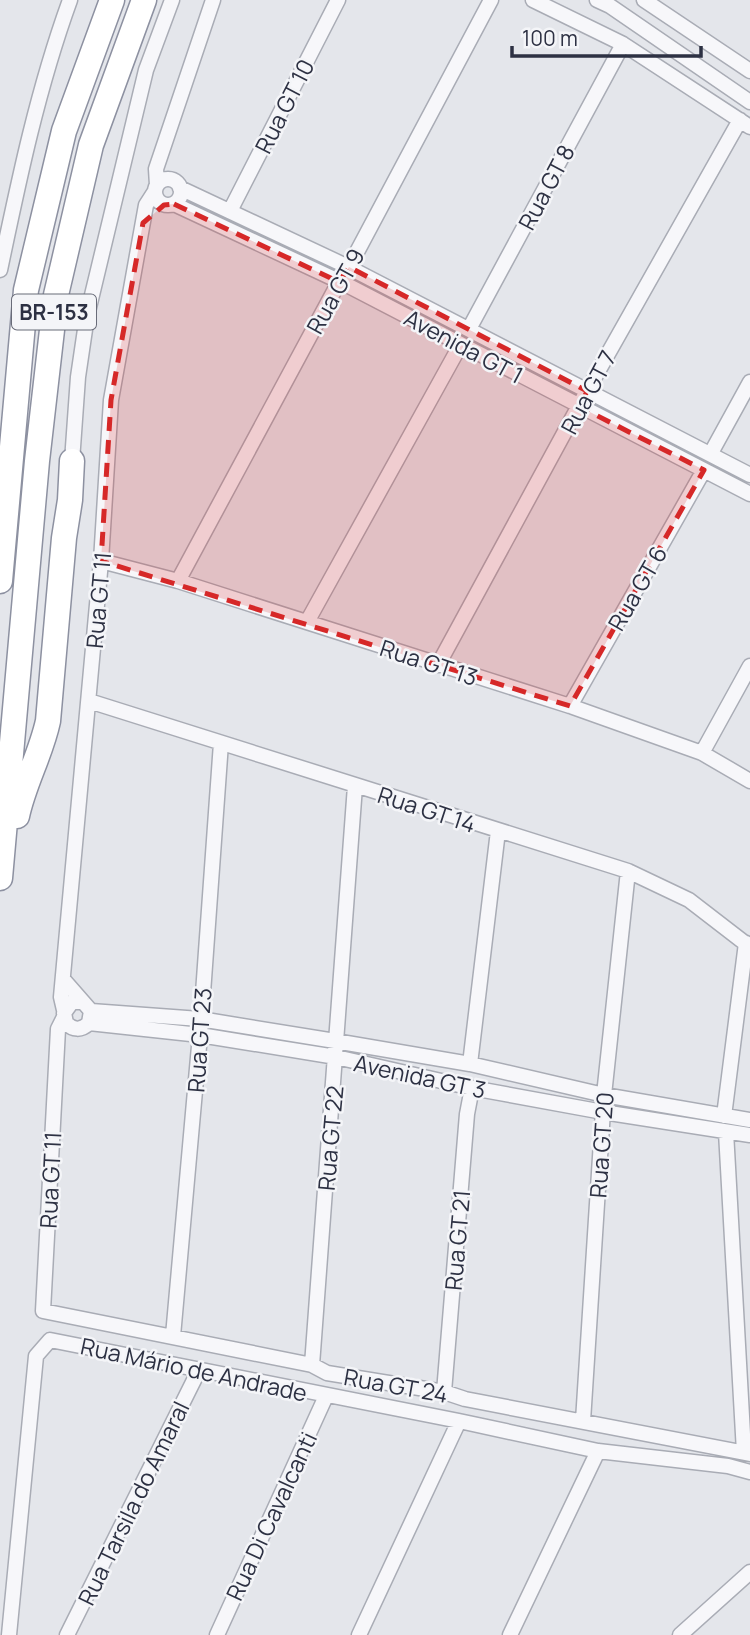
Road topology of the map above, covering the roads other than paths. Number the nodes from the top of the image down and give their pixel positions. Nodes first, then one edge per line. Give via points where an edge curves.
1 (70, 0) edge
2 (112, 0) edge
3 (144, 0) edge
4 (172, 0) edge
5 (213, 0) edge
6 (338, 0) edge
7 (491, 0) edge
8 (533, 0) edge
9 (597, 0) edge
10 (644, 0) edge
11 (623, 44) junction
12 (750, 71) edge
13 (750, 102) edge
14 (745, 123) edge
15 (165, 186) junction
16 (169, 205) junction
17 (230, 211) junction
18 (143, 223) junction
19 (349, 267) junction
20 (0, 270) edge
21 (339, 282) junction
22 (469, 329) junction
23 (461, 344) junction
24 (750, 382) edge
25 (587, 391) junction
26 (580, 407) junction
27 (711, 453) junction
28 (37, 461) junction
29 (72, 461) junction
30 (704, 470) junction
31 (750, 475) edge
32 (750, 494) edge
33 (101, 561) junction
34 (0, 581) edge
35 (178, 581) junction
36 (307, 622) junction
37 (439, 665) junction
38 (750, 666) edge
39 (89, 701) junction
40 (570, 706) junction
41 (221, 743) junction
42 (702, 753) junction
43 (750, 781) edge
44 (355, 786) junction
45 (498, 831) junction
46 (628, 871) junction
47 (1, 872) edge
48 (748, 945) edge
49 (63, 979) junction
50 (64, 1013) junction
51 (85, 1016) junction
52 (200, 1019) junction
53 (200, 1035) junction
54 (335, 1041) junction
55 (57, 1049) junction
56 (336, 1057) junction
57 (471, 1064) junction
58 (472, 1088) junction
59 (604, 1095) junction
60 (603, 1112) junction
61 (724, 1116) junction
62 (750, 1120) edge
63 (726, 1132) junction
64 (750, 1135) edge
65 (43, 1311) joint
66 (173, 1336) junction
67 (312, 1365) junction
68 (199, 1370) junction
69 (444, 1392) junction
70 (326, 1396) junction
71 (459, 1420) junction
72 (583, 1421) junction
73 (598, 1451) junction
74 (747, 1453) edge
75 (750, 1472) edge
76 (750, 1572) edge
77 (9, 1635) edge
78 (67, 1635) edge
79 (217, 1635) edge
80 (359, 1635) edge
81 (510, 1635) edge
82 (680, 1635) edge

1 - 20 street via 50,54
2 - 34 highway, BR-153 via 64,131 26,290
3 - 28 highway, BR-153 via 91,145 56,295
4 - 29 street via 146,71 87,316
5 - 15 street, Rua GT 11 via 156,169
6 - 17 street, Rua GT 10
7 - 19 street, Rua GT 9
8 - 11 street
9 - 13 street
10 - 12 street
11 - 14 street
11 - 22 street, Rua GT 8
14 - 25 street, Rua GT 7
15 - 16 street via 159,202
15 - 16 street via 180,197
15 - 17 street, Avenida GT 1
15 - 18 street, Rua GT 11 via 146,205
16 - 18 street
16 - 21 street, Avenida GT 1
17 - 19 street, Avenida GT 1
18 - 33 street, Rua GT 11 via 111,400
19 - 21 street, Rua GT 9
19 - 22 street, Avenida GT 1
21 - 23 street, Avenida GT 1
21 - 35 street, Rua GT 9
22 - 25 street, Avenida GT 1
23 - 26 street, Avenida GT 1
23 - 36 street
24 - 27 street
25 - 26 street, Rua GT 7
25 - 27 street, Avenida GT 1
26 - 30 street, Avenida GT 1
26 - 37 street, Rua GT 7
27 - 31 street, Avenida GT 1
28 - 29 highway via 46,472 56,474
28 - 47 highway, BR-153
29 - 47 highway via 48,721
30 - 32 street, Avenida GT 1
30 - 40 street, Rua GT 6
33 - 35 street, Rua GT 13
33 - 39 street, Rua GT 11
35 - 36 street, Rua GT 13
36 - 37 street, Rua GT 13
37 - 40 street, Rua GT 13
38 - 42 street
39 - 41 street, Rua GT 14
39 - 49 street, Rua GT 11
40 - 42 street, Rua GT 13
41 - 44 street, Rua GT 14
41 - 52 street, Rua GT 23
42 - 43 street, Rua GT 13
44 - 45 street, Rua GT 14
44 - 54 street, Rua GT 22
45 - 46 street, Rua GT 14
45 - 57 street
46 - 48 street, Rua GT 14 via 689,900
46 - 59 street, Rua GT 20
48 - 61 street
49 - 50 street, Rua GT 11
49 - 51 street
50 - 51 street via 66,1023
50 - 51 street via 72,1002
50 - 55 street, Rua GT 11
51 - 52 street, Avenida GT 3
51 - 53 street, Avenida GT 3
51 - 55 street
52 - 53 street, Rua GT 23
52 - 54 street, Avenida GT 3
53 - 56 street, Avenida GT 3
53 - 66 street, Rua GT 23
54 - 56 street, Rua GT 22
54 - 57 street, Avenida GT 3
55 - 65 street, Rua GT 11
56 - 58 street, Avenida GT 3
56 - 67 street, Rua GT 22
57 - 59 street, Avenida GT 3
58 - 60 street, Avenida GT 3
58 - 69 street, Rua GT 21
59 - 60 street, Rua GT 20
59 - 61 street, Avenida GT 3
60 - 63 street, Avenida GT 3
60 - 72 street, Rua GT 20
61 - 62 street, Avenida GT 3
63 - 64 street, Avenida GT 3
63 - 74 street
65 - 66 street, Rua GT 24
66 - 67 street, Rua GT 24
67 - 69 street, Rua GT 24 via 327,1373
68 - 70 street, Rua Mário de Andrade
68 - 77 street, Rua Mário de Andrade via 50,1340 36,1356
68 - 78 street, Rua Tarsila do Amaral
69 - 72 street, Rua GT 24
70 - 71 street, Rua Mário de Andrade
70 - 79 street, Rua Di Cavalcanti
71 - 73 street, Rua Mário de Andrade
71 - 80 street
72 - 74 street, Rua GT 24
73 - 75 street, Rua Mário de Andrade
73 - 81 street
76 - 82 street

